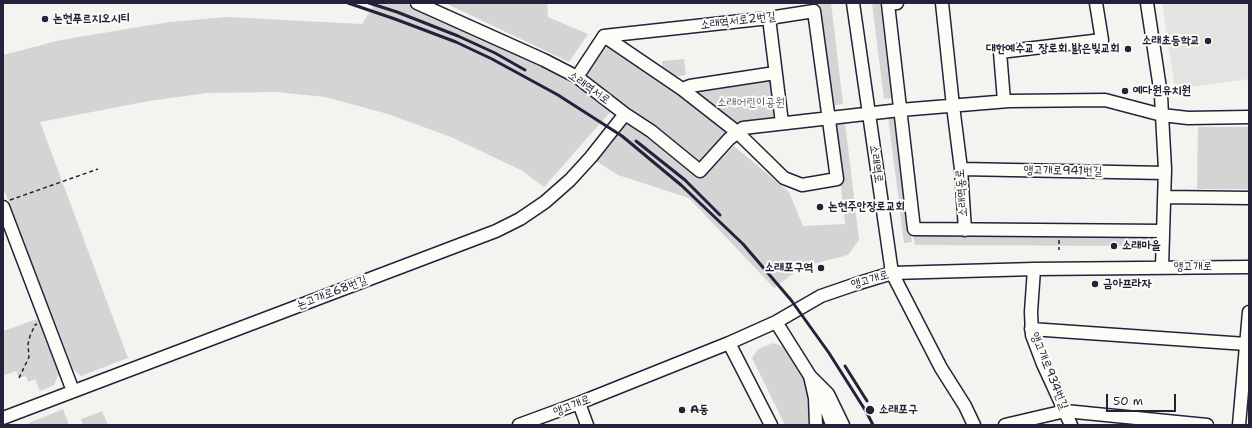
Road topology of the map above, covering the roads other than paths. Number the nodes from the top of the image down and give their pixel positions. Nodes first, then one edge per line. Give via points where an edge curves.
1 (417, 3) edge
2 (853, 3) edge
3 (942, 3) edge
4 (1096, 3) edge
5 (1147, 3) edge
6 (893, 4) edge
7 (769, 18) junction
8 (604, 36) junction
9 (775, 73) junction
10 (577, 77) junction
11 (682, 89) junction
12 (1004, 101) junction
13 (952, 106) junction
14 (900, 110) junction
15 (625, 114) junction
16 (869, 114) junction
17 (1162, 115) junction
18 (828, 117) junction
19 (1249, 117) edge
20 (782, 124) junction
21 (737, 132) junction
22 (961, 169) junction
23 (1165, 173) junction
24 (1164, 197) junction
25 (1249, 198) edge
26 (7, 204) edge
27 (965, 230) junction
28 (1163, 231) junction
29 (1162, 267) junction
30 (1249, 267) edge
31 (1034, 269) junction
32 (892, 273) junction
33 (1249, 312) edge
34 (776, 322) junction
35 (1031, 329) junction
36 (729, 343) junction
37 (1246, 344) junction
38 (814, 379) junction
39 (73, 391) junction
40 (579, 403) junction
41 (1065, 411) junction
42 (3, 418) edge
43 (519, 425) edge
44 (587, 425) edge
45 (771, 425) edge
46 (816, 425) edge
47 (832, 425) edge
48 (844, 425) edge
49 (974, 425) edge
50 (1005, 425) edge
51 (1071, 425) edge
52 (1207, 425) edge
53 (1239, 425) edge

1 - 10 street, 소래역서로
2 - 16 street, 소래역로
3 - 13 street, 소래역동로
4 - 12 street via 1102,40 1000,52
5 - 17 street
6 - 14 street, 소래역동로
7 - 8 street, 소래역서로2번길
7 - 9 street
7 - 18 street, 소래역서로2번길 via 814,11
8 - 10 street
8 - 11 street
9 - 11 street
9 - 20 street
10 - 15 street, 소래역서로
11 - 21 street
12 - 13 street
12 - 17 street via 1105,100
13 - 14 street
13 - 22 street, 소래역동로
14 - 16 street
14 - 27 street, 소래역동로 via 914,229
15 - 21 street, 소래역서로 via 651,131 700,171
15 - 39 street, 논고개로68번길 via 570,180 520,219 496,231
16 - 18 street, 소래역서로
16 - 32 street, 소래역로
17 - 19 street via 1188,118
17 - 23 street
18 - 20 street, 소래역서로
18 - 21 street via 837,179 802,186 784,178
20 - 21 street, 소래역서로 via 743,128
22 - 23 street, 앵고개로941번길
22 - 27 street, 소래역동로
23 - 24 street
24 - 25 street
24 - 28 street
26 - 39 street
27 - 28 street
28 - 29 street
29 - 30 street, 앵고개로
29 - 31 street, 앵고개로
31 - 32 street, 앵고개로
31 - 35 street, 앵고개로934번길
32 - 34 street, 앵고개로 via 821,296
32 - 49 street, 소래역로
33 - 37 street
34 - 36 street, 앵고개로
34 - 38 street
35 - 37 street
35 - 41 street, 앵고개로934번길 via 1043,364
36 - 40 street, 앵고개로
36 - 45 street
37 - 53 street
38 - 46 street
38 - 47 street
38 - 48 street via 828,394
39 - 42 street, 논고개로68번길
40 - 43 street, 앵고개로
40 - 44 street
41 - 50 street
41 - 51 street, 앵고개로934번길
41 - 52 street

